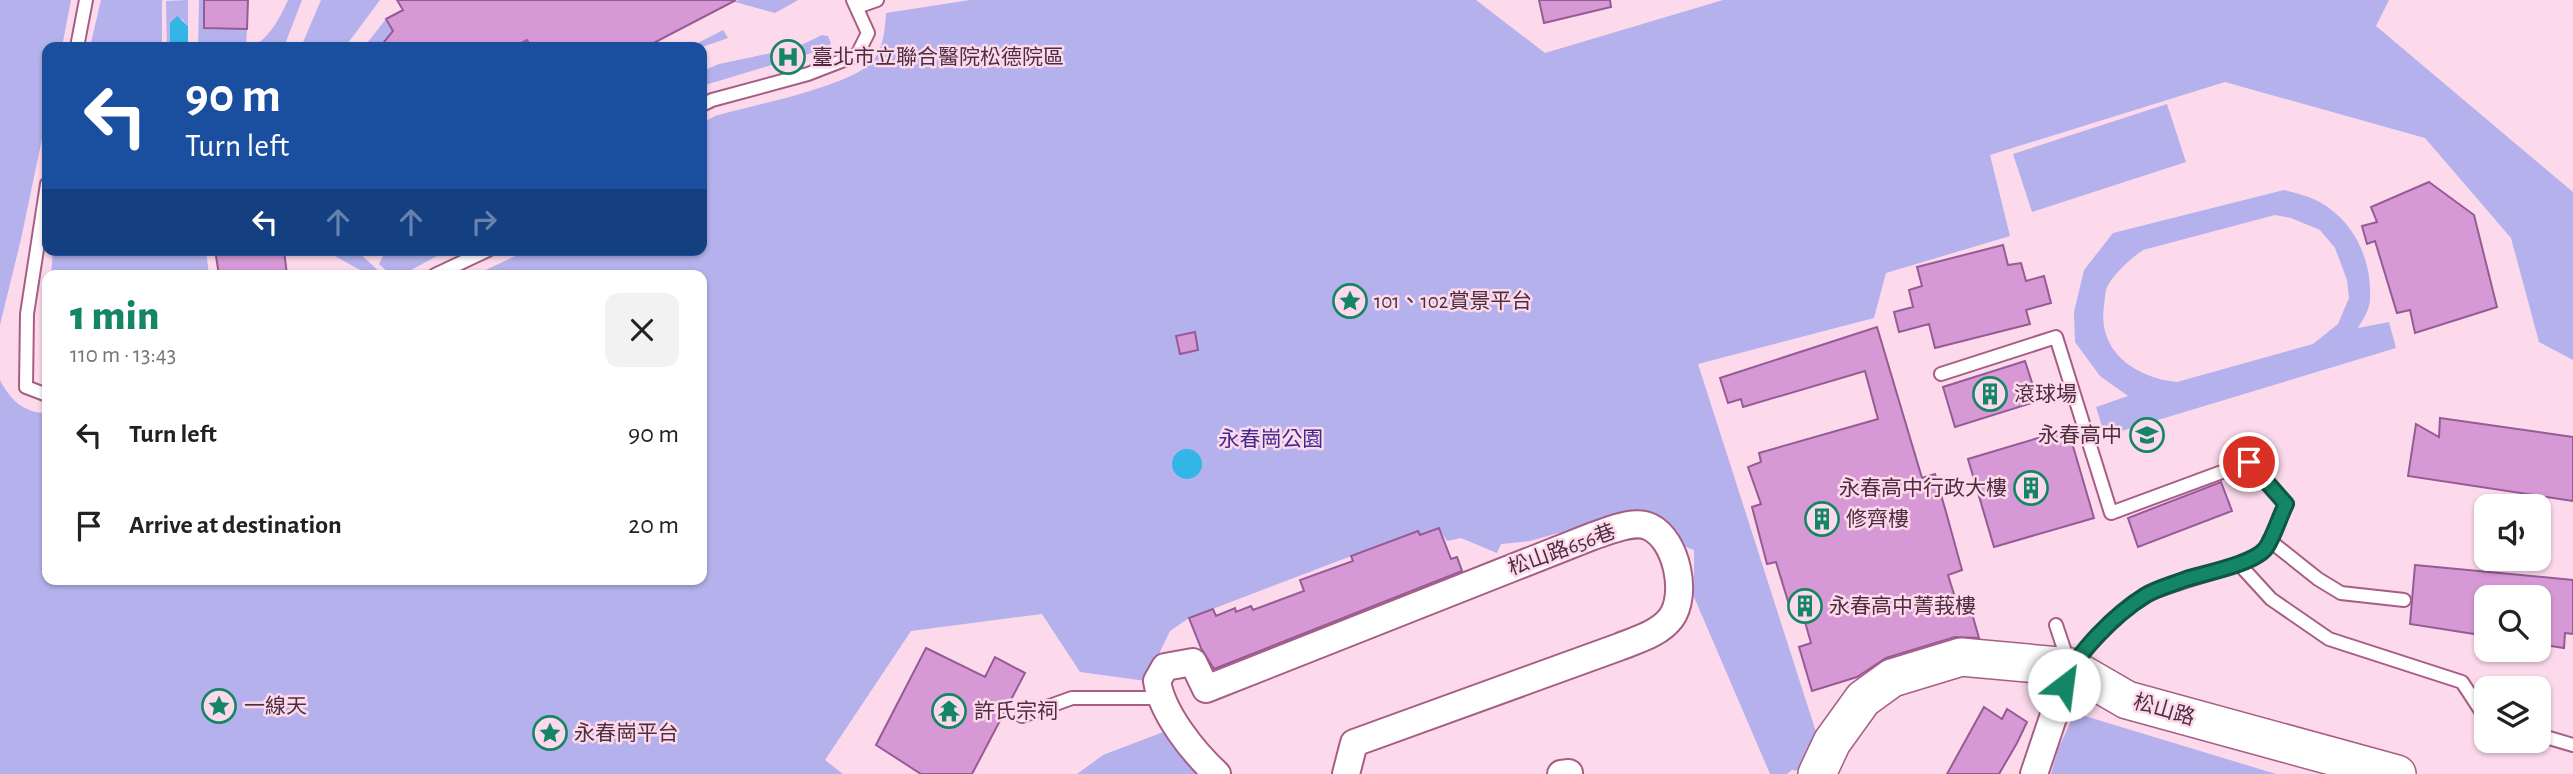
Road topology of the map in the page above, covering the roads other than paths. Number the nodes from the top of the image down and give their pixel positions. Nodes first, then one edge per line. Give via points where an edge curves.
1 (86, 0) edge
2 (877, 0) edge
3 (855, 4) edge
4 (78, 42) edge
5 (707, 102) edge
6 (42, 216) edge
7 (475, 256) edge
8 (446, 270) edge
9 (1941, 374) dead end
10 (42, 393) edge
11 (2269, 540) junction
12 (2239, 564) junction
13 (2404, 600) dead end
14 (2056, 625) dead end
15 (2070, 667) junction
16 (1160, 698) junction
17 (2474, 700) edge
18 (1022, 716) dead end
19 (2551, 739) edge
20 (2573, 745) edge
21 (1217, 774) edge
22 (1346, 774) edge
23 (1817, 774) edge
24 (2034, 774) edge
25 (2398, 774) edge

1 - 4 lane
2 - 3 lane
3 - 5 lane via 868,33 856,55 808,74
6 - 10 lane via 27,314 26,387
7 - 8 lane
9 - 11 lane via 2056,337 2111,513 2249,462 2286,504
11 - 12 lane via 2265,550
11 - 13 lane via 2341,593
12 - 15 lane via 2147,595 2111,623
12 - 17 lane via 2271,599 2329,639 2462,682
14 - 15 lane
15 - 23 street, 松山路 via 1961,657 1892,678 1863,699 1832,742
15 - 24 street
15 - 25 street, 松山路 via 2127,700
16 - 18 lane via 1072,698
16 - 21 street
16 - 22 street, 松山路656巷 via 1157,681 1165,667 1193,662 1206,689 1593,536 1631,525 1649,526 1667,540 1677,566 1679,590 1672,617 1655,632 1354,743
19 - 20 lane

